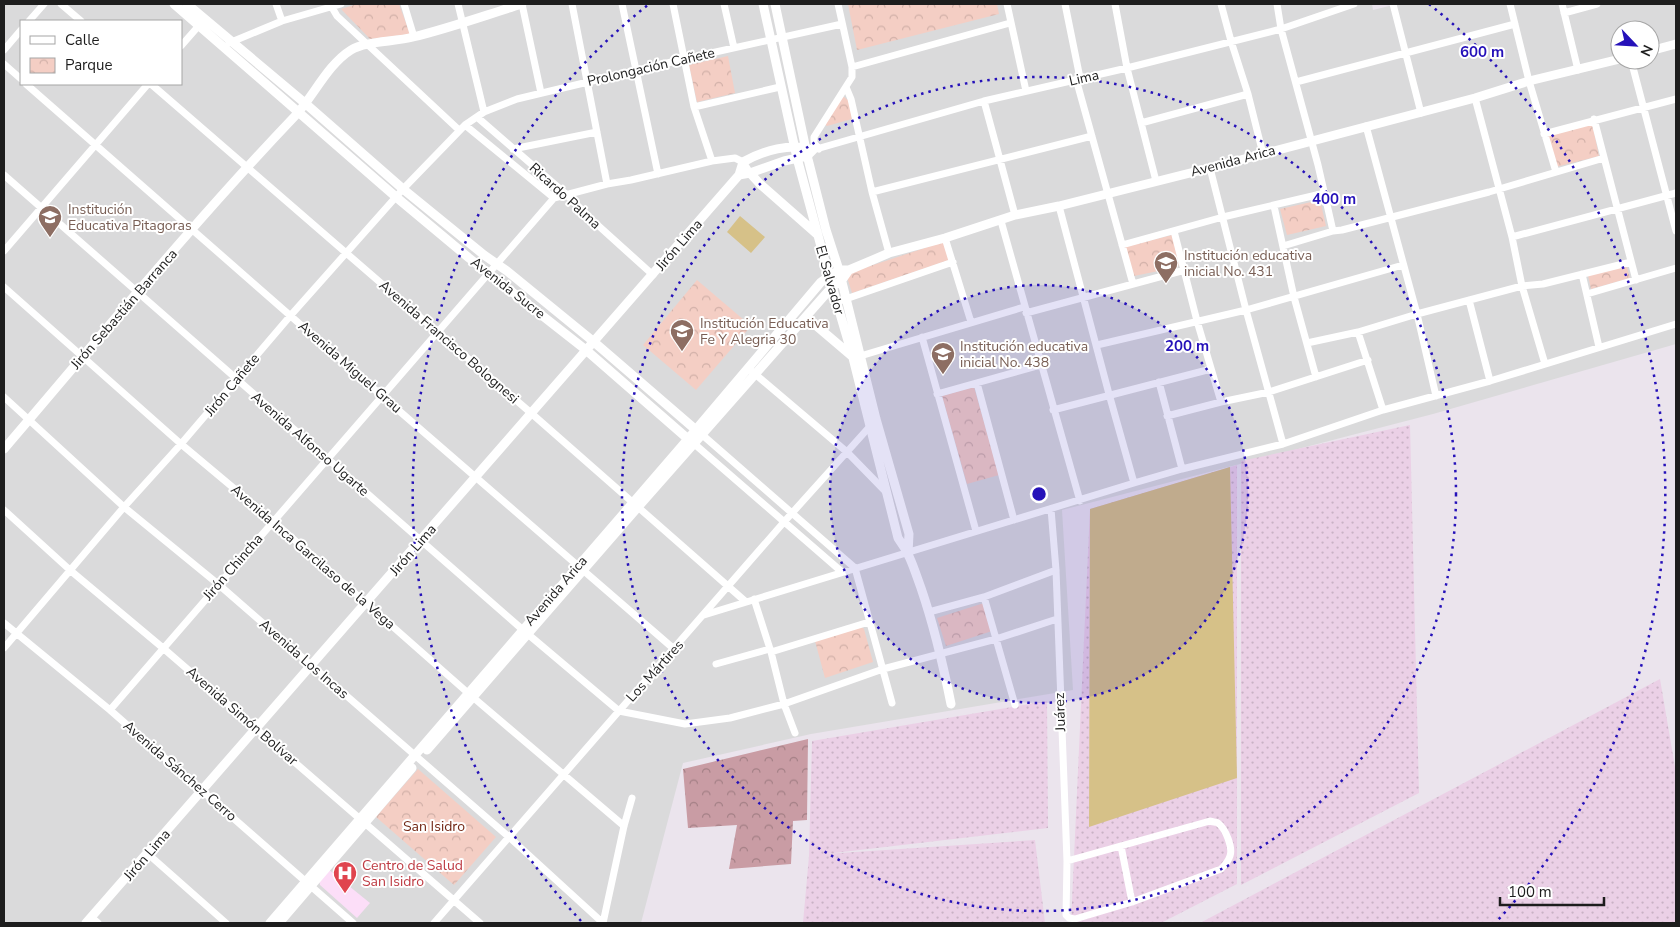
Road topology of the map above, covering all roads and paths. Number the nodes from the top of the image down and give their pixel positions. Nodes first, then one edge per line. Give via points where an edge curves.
1 (44, 4) edge
2 (61, 4) edge
3 (174, 4) edge
4 (187, 4) edge
5 (276, 4) edge
6 (341, 4) edge
7 (404, 4) edge
8 (458, 4) edge
9 (522, 4) edge
10 (572, 4) edge
11 (622, 4) edge
12 (673, 4) edge
13 (724, 4) edge
14 (763, 4) edge
15 (775, 4) edge
16 (838, 4) edge
17 (1007, 4) edge
18 (1064, 4) edge
19 (1115, 4) edge
20 (1221, 4) edge
21 (1277, 4) edge
22 (1354, 4) edge
23 (1393, 4) edge
24 (1510, 4) edge
25 (1562, 4) edge
26 (1597, 4) edge
27 (331, 5) edge
28 (1330, 7) edge
29 (1564, 12) junction
30 (30, 20) edge
31 (79, 20) edge
32 (282, 21) junction
33 (463, 22) junction
34 (202, 23) junction
35 (1010, 23) junction
36 (842, 24) junction
37 (1515, 24) junction
38 (1281, 29) junction
39 (20, 31) edge
40 (414, 37) junction
41 (783, 38) junction
42 (770, 40) junction
43 (1231, 41) junction
44 (232, 42) junction
45 (367, 44) junction
46 (1676, 44) edge
47 (182, 45) edge
48 (222, 46) junction
49 (734, 48) junction
50 (1660, 48) edge
51 (4, 50) edge
52 (1406, 52) junction
53 (684, 59) junction
54 (1610, 62) edge
55 (4, 64) edge
56 (852, 67) junction
57 (1127, 68) junction
58 (1578, 70) junction
59 (1634, 70) edge
60 (636, 71) junction
61 (20, 78) edge
62 (1078, 79) junction
63 (1529, 81) junction
64 (1296, 82) junction
65 (587, 83) junction
66 (27, 85) edge
67 (149, 85) edge
68 (151, 85) edge
69 (780, 87) junction
70 (846, 87) junction
71 (1026, 91) junction
72 (541, 93) junction
73 (1248, 94) junction
74 (1475, 98) junction
75 (1676, 99) edge
76 (984, 101) junction
77 (306, 104) junction
78 (694, 107) junction
79 (1644, 107) junction
80 (298, 112) junction
81 (484, 112) junction
82 (1421, 113) junction
83 (477, 118) junction
84 (1594, 119) junction
85 (1141, 123) junction
86 (1366, 126) junction
87 (462, 128) junction
88 (597, 132) junction
89 (1544, 134) junction
90 (860, 136) junction
91 (1092, 136) junction
92 (1310, 141) junction
93 (96, 145) junction
94 (794, 148) junction
95 (513, 149) junction
96 (811, 150) junction
97 (1263, 154) junction
98 (797, 158) junction
99 (1604, 158) junction
100 (1000, 160) junction
101 (712, 161) junction
102 (743, 162) junction
103 (247, 166) junction
104 (1210, 168) junction
105 (1556, 172) junction
106 (750, 173) junction
107 (658, 174) junction
108 (4, 175) edge
109 (739, 175) junction
110 (1156, 181) junction
111 (607, 184) junction
112 (1499, 188) junction
113 (403, 189) junction
114 (872, 192) junction
115 (1108, 193) junction
116 (1324, 193) junction
117 (1676, 193) edge
118 (567, 194) junction
119 (1667, 195) junction
120 (396, 197) junction
121 (554, 198) junction
122 (1060, 206) junction
123 (1274, 206) junction
124 (41, 208) junction
125 (1617, 208) junction
126 (1015, 215) junction
127 (1223, 217) junction
128 (1390, 218) junction
129 (1001, 221) junction
130 (192, 230) junction
131 (1174, 230) junction
132 (1333, 231) junction
133 (1676, 231) edge
134 (818, 235) junction
135 (1512, 237) junction
136 (945, 238) junction
137 (1122, 245) junction
138 (1283, 246) junction
139 (4, 251) edge
140 (346, 253) junction
141 (889, 253) junction
142 (953, 262) junction
143 (1631, 262) junction
144 (496, 263) junction
145 (1403, 265) junction
146 (1676, 268) edge
147 (839, 270) junction
148 (849, 270) junction
149 (1185, 270) junction
150 (488, 274) junction
151 (1582, 274) junction
152 (653, 275) junction
153 (829, 276) junction
154 (842, 280) junction
155 (1636, 280) junction
156 (1133, 284) junction
157 (4, 286) edge
158 (1522, 286) junction
159 (832, 287) junction
160 (137, 294) junction
161 (1587, 294) junction
162 (1084, 297) junction
163 (1294, 297) junction
164 (846, 299) junction
165 (1469, 300) junction
166 (836, 302) junction
167 (1025, 310) junction
168 (1246, 310) junction
169 (1417, 314) junction
170 (291, 315) junction
171 (806, 316) junction
172 (1197, 320) junction
173 (971, 322) junction
174 (1676, 324) edge
175 (437, 332) junction
176 (1358, 332) junction
177 (922, 337) junction
178 (594, 342) junction
179 (1307, 343) junction
180 (1097, 345) junction
181 (1599, 347) junction
182 (586, 350) junction
183 (83, 356) junction
184 (857, 357) junction
185 (1368, 360) junction
186 (1544, 364) junction
187 (1041, 365) junction
188 (1211, 369) junction
189 (751, 371) junction
190 (1316, 377) junction
191 (237, 380) junction
192 (1490, 381) junction
193 (1159, 382) junction
194 (977, 383) junction
195 (1269, 392) junction
196 (937, 394) junction
197 (1109, 394) junction
198 (382, 396) junction
199 (1436, 396) junction
200 (4, 397) edge
201 (1221, 402) junction
202 (1053, 410) junction
203 (1384, 410) junction
204 (531, 412) junction
205 (1167, 416) junction
206 (876, 418) junction
207 (29, 420) junction
208 (870, 426) junction
209 (699, 432) junction
210 (691, 441) junction
211 (181, 444) junction
212 (1283, 444) junction
213 (4, 449) edge
214 (848, 452) junction
215 (328, 459) junction
216 (1182, 469) junction
217 (476, 477) junction
218 (1134, 483) junction
219 (888, 494) junction
220 (1080, 500) junction
221 (636, 504) junction
222 (124, 507) junction
223 (1051, 509) junction
224 (4, 510) edge
225 (792, 513) junction
226 (1014, 520) junction
227 (273, 521) junction
228 (784, 522) junction
229 (976, 531) junction
230 (421, 540) junction
231 (908, 553) junction
232 (580, 568) junction
233 (855, 568) junction
234 (1056, 570) junction
235 (71, 571) junction
236 (842, 572) junction
237 (218, 584) junction
238 (730, 586) junction
239 (984, 597) junction
240 (750, 601) junction
241 (367, 602) junction
242 (930, 612) junction
243 (704, 615) junction
244 (1057, 619) junction
245 (870, 622) junction
246 (4, 623) edge
247 (526, 632) junction
248 (16, 634) junction
249 (996, 639) junction
250 (4, 648) edge
251 (163, 648) junction
252 (674, 650) junction
253 (771, 650) junction
254 (941, 654) junction
255 (716, 664) dead end
256 (312, 666) junction
257 (883, 670) junction
258 (471, 695) junction
259 (892, 703) dead end
260 (784, 704) junction
261 (951, 704) dead end
262 (1015, 705) dead end
263 (110, 710) junction
264 (619, 711) junction
265 (257, 729) junction
266 (796, 733) dead end
267 (417, 757) junction
268 (564, 775) junction
269 (202, 790) junction
270 (632, 798) dead end
271 (363, 821) junction
272 (624, 826) junction
273 (509, 837) junction
274 (1121, 846) junction
275 (148, 854) junction
276 (1067, 861) junction
277 (308, 885) junction
278 (454, 900) junction
279 (1132, 902) junction
280 (92, 921) edge
281 (226, 923) edge
282 (270, 923) edge
283 (279, 923) edge
284 (353, 923) edge
285 (434, 923) edge
286 (480, 923) edge
287 (603, 923) edge

1 - 30 street
2 - 31 street
3 - 34 street, Avenida Sucre
4 - 34 street, Avenida Sucre
5 - 32 street
6 - 27 street
7 - 40 street
8 - 33 street
9 - 33 street, Jirón Sebastián Barranca
9 - 72 street
10 - 65 street
11 - 60 street
12 - 53 street
13 - 49 street
14 - 42 street, El Salvador
15 - 41 street, El Salvador
16 - 36 street
17 - 35 street
18 - 62 street
19 - 57 street
20 - 43 street
21 - 38 street
22 - 28 street, Lima
23 - 52 street
24 - 37 street
25 - 29 street
26 - 29 street
27 - 32 street
27 - 45 street, Ricardo Palma via 337,16
28 - 38 street, Lima
29 - 58 street
32 - 44 street
33 - 40 street, Jirón Sebastián Barranca
33 - 81 street
34 - 44 street, Avenida Sucre
34 - 47 street
34 - 48 street, Avenida Sucre
35 - 56 street
35 - 71 street
36 - 41 street, Prolongación Cañete
36 - 56 street
37 - 52 street
37 - 63 street
38 - 43 street, Lima
38 - 64 street
39 - 51 street
40 - 45 street, Jirón Sebastián Barranca
41 - 42 street, Prolongación Cañete
41 - 96 street, El Salvador
42 - 49 street, Prolongación Cañete
42 - 69 street, El Salvador
43 - 57 street, Lima
43 - 73 street
44 - 48 street
44 - 77 street, Avenida Sucre
45 - 77 street, Jirón Sebastián Barranca via 342,57
45 - 87 street, Ricardo Palma
46 - 50 street
48 - 80 street, Avenida Sucre
49 - 53 street, Prolongación Cañete
52 - 64 street
52 - 82 street
53 - 60 street, Prolongación Cañete
53 - 78 street
54 - 58 street, Avenida Arica
55 - 61 street
56 - 70 street via 852,77
57 - 62 street, Lima
57 - 85 street
58 - 63 street, Avenida Arica
59 - 79 street
60 - 65 street, Prolongación Cañete
60 - 107 street
62 - 71 street, Lima
62 - 91 street
63 - 74 street, Avenida Arica
63 - 89 street
64 - 92 street
65 - 72 street, Prolongación Cañete
65 - 88 street
66 - 93 street, Avenida Miguel Grau
67 - 93 street
68 - 103 street, Avenida Francisco Bolognesi
69 - 78 street
69 - 94 street, El Salvador
70 - 90 street
70 - 96 street via 814,137
71 - 76 street, Lima
72 - 81 street, Prolongación Cañete
73 - 85 street
73 - 97 street
74 - 82 street, Avenida Arica
74 - 112 street
75 - 79 street
76 - 90 street, Lima
76 - 100 street
77 - 80 street, Jirón Sebastián Barranca
77 - 113 street, Avenida Sucre
78 - 101 street
79 - 84 street
79 - 119 street
80 - 103 street, Jirón Sebastián Barranca
80 - 120 street, Avenida Sucre
81 - 83 street, Prolongación Cañete
82 - 86 street, Avenida Arica
83 - 87 street, Prolongación Cañete
83 - 95 street, Ricardo Palma
84 - 89 street
84 - 99 street
85 - 110 street
86 - 92 street, Avenida Arica
86 - 128 street
87 - 113 street, Jirón Cañete
87 - 121 street, Ricardo Palma
88 - 95 street
88 - 111 street
89 - 105 street
90 - 96 street, Lima
90 - 114 street
91 - 100 street
91 - 115 street
92 - 97 street, Avenida Arica
92 - 116 street
93 - 124 street
93 - 130 street, Avenida Miguel Grau
94 - 96 street
94 - 98 street, El Salvador
94 - 102 street via 753,156
95 - 118 street, Ricardo Palma
96 - 98 street
96 - 147 street, El Salvador via 826,230
97 - 104 street, Avenida Arica
98 - 106 street
98 - 134 street, El Salvador
99 - 105 street
99 - 125 street
100 - 114 street
100 - 126 street
101 - 102 street via 735,158
101 - 107 street
102 - 106 street
102 - 109 street, Jirón Lima
103 - 130 street, Jirón Sebastián Barranca
103 - 140 street, Avenida Francisco Bolognesi
104 - 110 street, Avenida Arica
104 - 127 street
105 - 112 street
106 - 109 street
106 - 134 street
107 - 111 street
108 - 124 street, Avenida Alfonso Ugarte
109 - 152 street, Jirón Lima
110 - 115 street, Avenida Arica
111 - 118 street
112 - 128 street
112 - 135 street
113 - 120 street, Jirón Cañete
113 - 144 street, Avenida Sucre
114 - 141 street
115 - 122 street, Avenida Arica
115 - 137 street
116 - 123 street
116 - 132 street
117 - 119 street
118 - 121 street
118 - 152 street, Ricardo Palma
119 - 125 street
119 - 133 street
120 - 140 street, Jirón Cañete
120 - 150 street, Avenida Sucre
121 - 144 street, Jirón Chincha
122 - 126 street, Avenida Arica
122 - 162 street
123 - 127 street
123 - 138 street
124 - 139 street
124 - 160 street, Avenida Alfonso Ugarte
125 - 135 street
125 - 143 street
126 - 129 street, Avenida Arica
127 - 131 street
127 - 168 street
128 - 132 street
128 - 145 street
129 - 136 street, Avenida Arica
129 - 167 street
130 - 160 street, Jirón Sebastián Barranca
130 - 170 street, Avenida Miguel Grau
131 - 137 street
131 - 149 street
132 - 138 street
134 - 153 street, El Salvador
135 - 158 street
136 - 141 street, Avenida Arica
136 - 142 street
137 - 156 street
138 - 163 street
140 - 170 street, Jirón Cañete
140 - 175 street, Avenida Francisco Bolognesi
141 - 148 street, Avenida Arica
142 - 164 street
142 - 173 street
143 - 151 street
143 - 155 street
144 - 150 street, Jirón Chincha
144 - 178 street, Avenida Sucre
145 - 163 street
145 - 169 street
146 - 155 street
147 - 148 street, Avenida Arica
147 - 153 street, Avenida Arica
147 - 154 street, El Salvador
148 - 154 street, Avenida Arica
149 - 156 street
149 - 172 street
150 - 175 street, Jirón Chincha
150 - 182 street, Avenida Sucre
151 - 158 street
151 - 161 street
152 - 178 street, Jirón Lima
153 - 159 street, El Salvador
153 - 189 street, Avenida Arica
154 - 159 street, Avenida Arica
154 - 164 street, El Salvador
155 - 161 street
156 - 162 street
157 - 183 street, Avenida Inca Garcilaso de la Vega
158 - 165 street
158 - 186 street
159 - 166 street, El Salvador
159 - 171 street, Avenida Arica
160 - 183 street, Jirón Sebastián Barranca
160 - 191 street, Avenida Alfonso Ugarte
161 - 181 street
162 - 167 street
162 - 180 street
163 - 168 street
163 - 179 street
164 - 166 street
164 - 184 street, El Salvador
165 - 169 street
165 - 192 street
166 - 184 street, El Salvador
167 - 173 street
167 - 187 street
168 - 172 street
168 - 195 street
169 - 176 street
169 - 199 street
170 - 191 street, Jirón Cañete
170 - 198 street, Avenida Miguel Grau
171 - 184 street
171 - 189 street, Avenida Arica
172 - 180 street
172 - 188 street
173 - 177 street
174 - 181 street
175 - 198 street, Jirón Chincha
175 - 204 street, Avenida Francisco Bolognesi
176 - 179 street
176 - 185 street
177 - 184 street
177 - 196 street
178 - 182 street, Jirón Lima
178 - 209 street, Avenida Sucre
179 - 190 street
180 - 197 street
181 - 186 street
182 - 204 street, Jirón Lima
182 - 210 street, Avenida Sucre
183 - 207 street, Jirón Sebastián Barranca
183 - 211 street, Avenida Inca Garcilaso de la Vega
184 - 206 street, El Salvador
184 - 208 street, El Salvador
185 - 190 street
185 - 203 street
186 - 192 street
187 - 194 street
187 - 202 street
188 - 193 street
188 - 201 street
189 - 209 street, Avenida Arica
189 - 214 street
190 - 195 street
191 - 211 street, Jirón Cañete
191 - 215 street, Avenida Alfonso Ugarte
192 - 199 street
193 - 197 street
193 - 205 street
194 - 196 street
194 - 226 street
195 - 201 street
195 - 212 street
196 - 229 street
197 - 202 street
197 - 218 street
198 - 215 street, Jirón Chincha
198 - 217 street, Avenida Miguel Grau
199 - 203 street
200 - 207 street, Avenida Los Incas
201 - 205 street
202 - 220 street
203 - 212 street
204 - 217 street, Jirón Lima
204 - 221 street, Avenida Francisco Bolognesi
205 - 216 street
206 - 208 street, Los Mártires
206 - 231 street, El Salvador via 909,534
207 - 213 street, Jirón Sebastián Barranca
207 - 222 street, Avenida Los Incas
208 - 214 street, Los Mártires
208 - 219 street, El Salvador
209 - 210 street, Avenida Arica
209 - 225 street, Avenida Sucre
210 - 221 street, Avenida Arica
210 - 228 street, Avenida Sucre
211 - 222 street, Jirón Cañete
211 - 227 street, Avenida Inca Garcilaso de la Vega
212 - 216 street
214 - 219 street
214 - 225 street, Los Mártires
215 - 227 street, Jirón Chincha
215 - 230 street, Avenida Alfonso Ugarte
216 - 218 street
217 - 230 street, Jirón Lima
217 - 232 street, Avenida Miguel Grau
218 - 220 street
219 - 231 street, El Salvador via 898,538
220 - 223 street
221 - 232 street, Avenida Arica
221 - 238 street, Avenida Francisco Bolognesi
222 - 235 street, Jirón Cañete
222 - 237 street, Avenida Los Incas
223 - 226 street
223 - 234 street, Juárez
224 - 235 street, Avenida Simón Bolívar
225 - 228 street, Los Mártires
225 - 233 street, Avenida Sucre
226 - 229 street
227 - 237 street, Jirón Chincha
227 - 241 street, Avenida Inca Garcilaso de la Vega
228 - 236 street, Avenida Sucre
228 - 238 street, Los Mártires
229 - 231 street
230 - 241 street, Jirón Lima
230 - 247 street, Avenida Alfonso Ugarte
231 - 233 street
231 - 242 street, El Salvador
232 - 247 street, Avenida Arica
232 - 252 street, Avenida Miguel Grau
233 - 236 street
233 - 245 street
234 - 239 street
234 - 244 street, Juárez
235 - 248 street, Jirón Cañete
235 - 251 street, Avenida Simón Bolívar
236 - 240 street
237 - 251 street, Jirón Chincha
237 - 256 street, Avenida Los Incas
238 - 240 street, Avenida Francisco Bolognesi
238 - 243 street, Los Mártires
239 - 242 street
239 - 249 street
240 - 243 street
240 - 253 street
241 - 256 street, Jirón Lima
241 - 258 street, Avenida Inca Garcilaso de la Vega
242 - 254 street, El Salvador
243 - 252 street, Los Mártires
244 - 249 street
244 - 276 street, Juárez
245 - 253 street
245 - 257 street
246 - 248 street, Avenida Sánchez Cerro
247 - 258 street, Avenida Arica
247 - 264 street, Avenida Alfonso Ugarte
248 - 250 street, Jirón Cañete
248 - 263 street, Avenida Sánchez Cerro
249 - 254 street
249 - 262 street
251 - 263 street, Jirón Chincha
251 - 265 street, Avenida Simón Bolívar
252 - 264 street, Los Mártires
253 - 255 street
253 - 260 street
254 - 257 street
254 - 261 street, El Salvador
256 - 265 street, Jirón Lima
256 - 267 street, Avenida Los Incas
257 - 259 street
257 - 260 street
258 - 267 street, Avenida Arica
258 - 268 street, Avenida Inca Garcilaso de la Vega
260 - 264 street via 690,724
260 - 266 street
263 - 269 street, Avenida Sánchez Cerro
264 - 268 street, Los Mártires
265 - 269 street, Jirón Lima
265 - 271 street, Avenida Simón Bolívar
267 - 271 street, Avenida Arica
267 - 273 street, Avenida Los Incas
268 - 272 street, Avenida Inca Garcilaso de la Vega
268 - 273 street, Los Mártires
269 - 275 street, Jirón Lima
269 - 277 street, Avenida Sánchez Cerro
270 - 272 street
271 - 277 street, Avenida Arica
271 - 278 street, Avenida Simón Bolívar
272 - 287 street
273 - 278 street, Los Mártires
273 - 287 street, Avenida Los Incas
274 - 276 street
274 - 279 street
274 - 279 street via 1210,821 1218,823 1230,844 1231,854 1221,870
275 - 280 street, Jirón Lima
275 - 281 street
276 - 279 street, Juárez via 1066,916 1069,918
277 - 282 street, Avenida Arica
277 - 283 street, Avenida Arica
277 - 284 street, Avenida Sánchez Cerro
278 - 285 street, Los Mártires
278 - 286 street, Avenida Simón Bolívar

